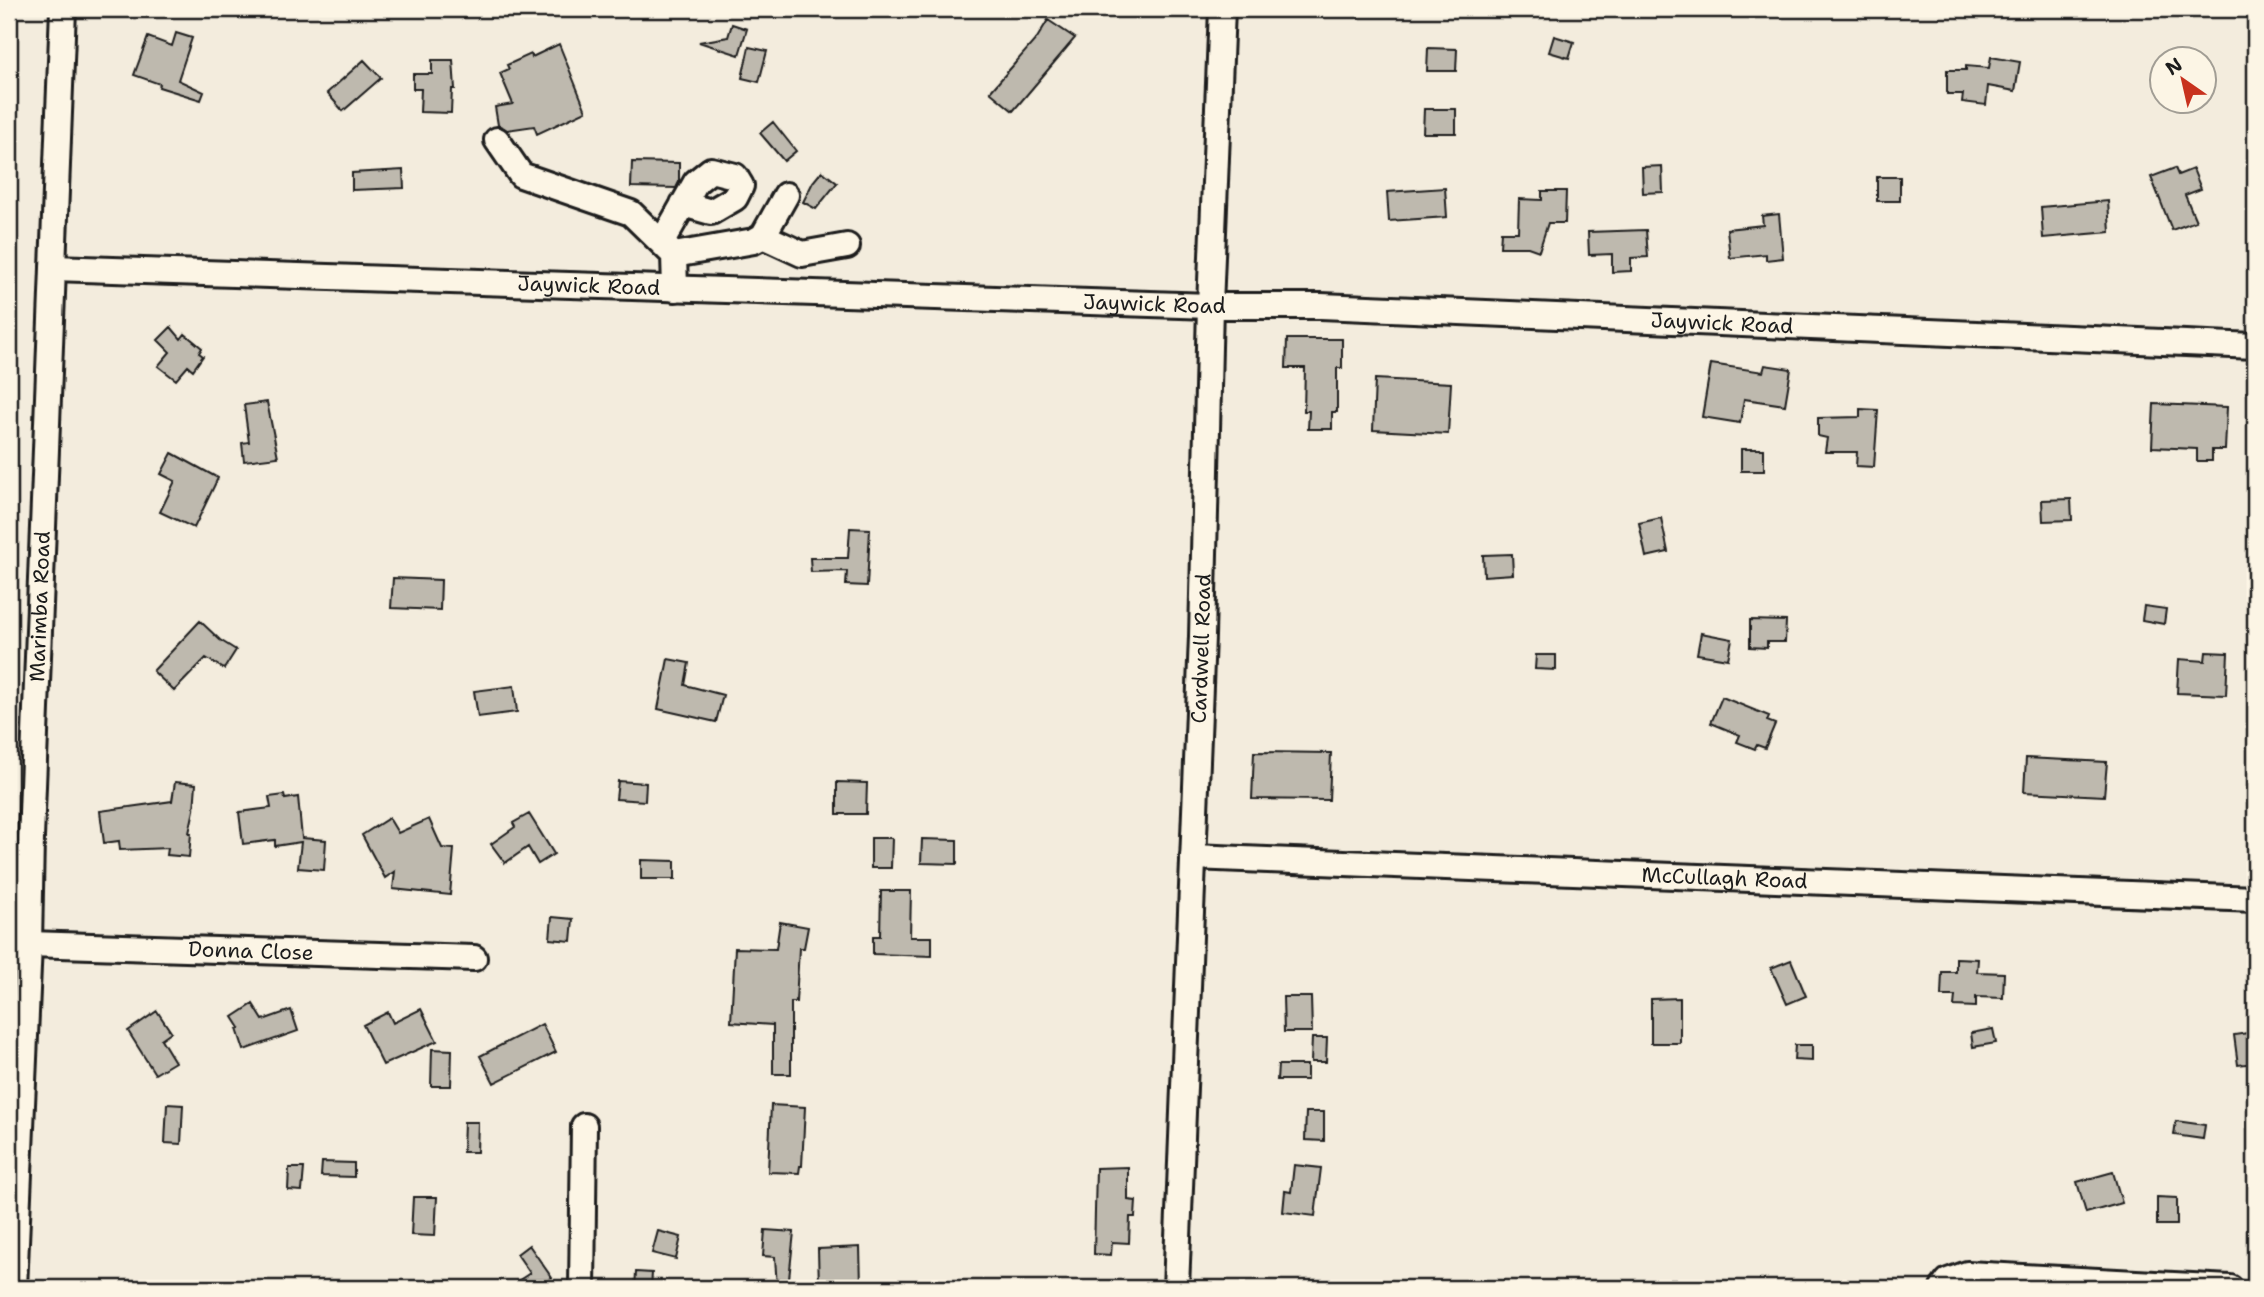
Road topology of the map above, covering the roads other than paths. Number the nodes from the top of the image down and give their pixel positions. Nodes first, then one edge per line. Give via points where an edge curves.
1 (63, 9) edge
2 (1222, 9) edge
3 (497, 140) dead end
4 (786, 195) dead end
5 (683, 204) dead end
6 (763, 236) junction
7 (846, 246) dead end
8 (668, 248) junction
9 (53, 268) junction
10 (675, 289) junction
11 (1210, 306) junction
12 (2255, 346) edge
13 (20, 838) edge
14 (1193, 857) junction
15 (2255, 899) edge
16 (29, 944) junction
17 (474, 958) dead end
18 (584, 1126) dead end
19 (14, 1288) edge
20 (582, 1288) edge
21 (1176, 1288) edge
22 (1943, 1288) edge
23 (2230, 1288) edge

1 - 9 street, Marimba Road
2 - 11 street, Cardwell Road
3 - 8 street via 521,175 631,213
4 - 6 street
5 - 8 street
6 - 7 street via 802,254
6 - 8 street via 754,241
8 - 10 street
9 - 10 street, Jaywick Road
9 - 13 street, Marimba Road
10 - 11 street, Jaywick Road
11 - 12 street, Jaywick Road via 1335,307
11 - 14 street, Cardwell Road
13 - 16 street, Marimba Road
14 - 15 street, McCullagh Road
14 - 21 street, Cardwell Road
16 - 17 street, Donna Close
16 - 19 street, Marimba Road
18 - 20 street
22 - 23 street via 1948,1281 1967,1274

